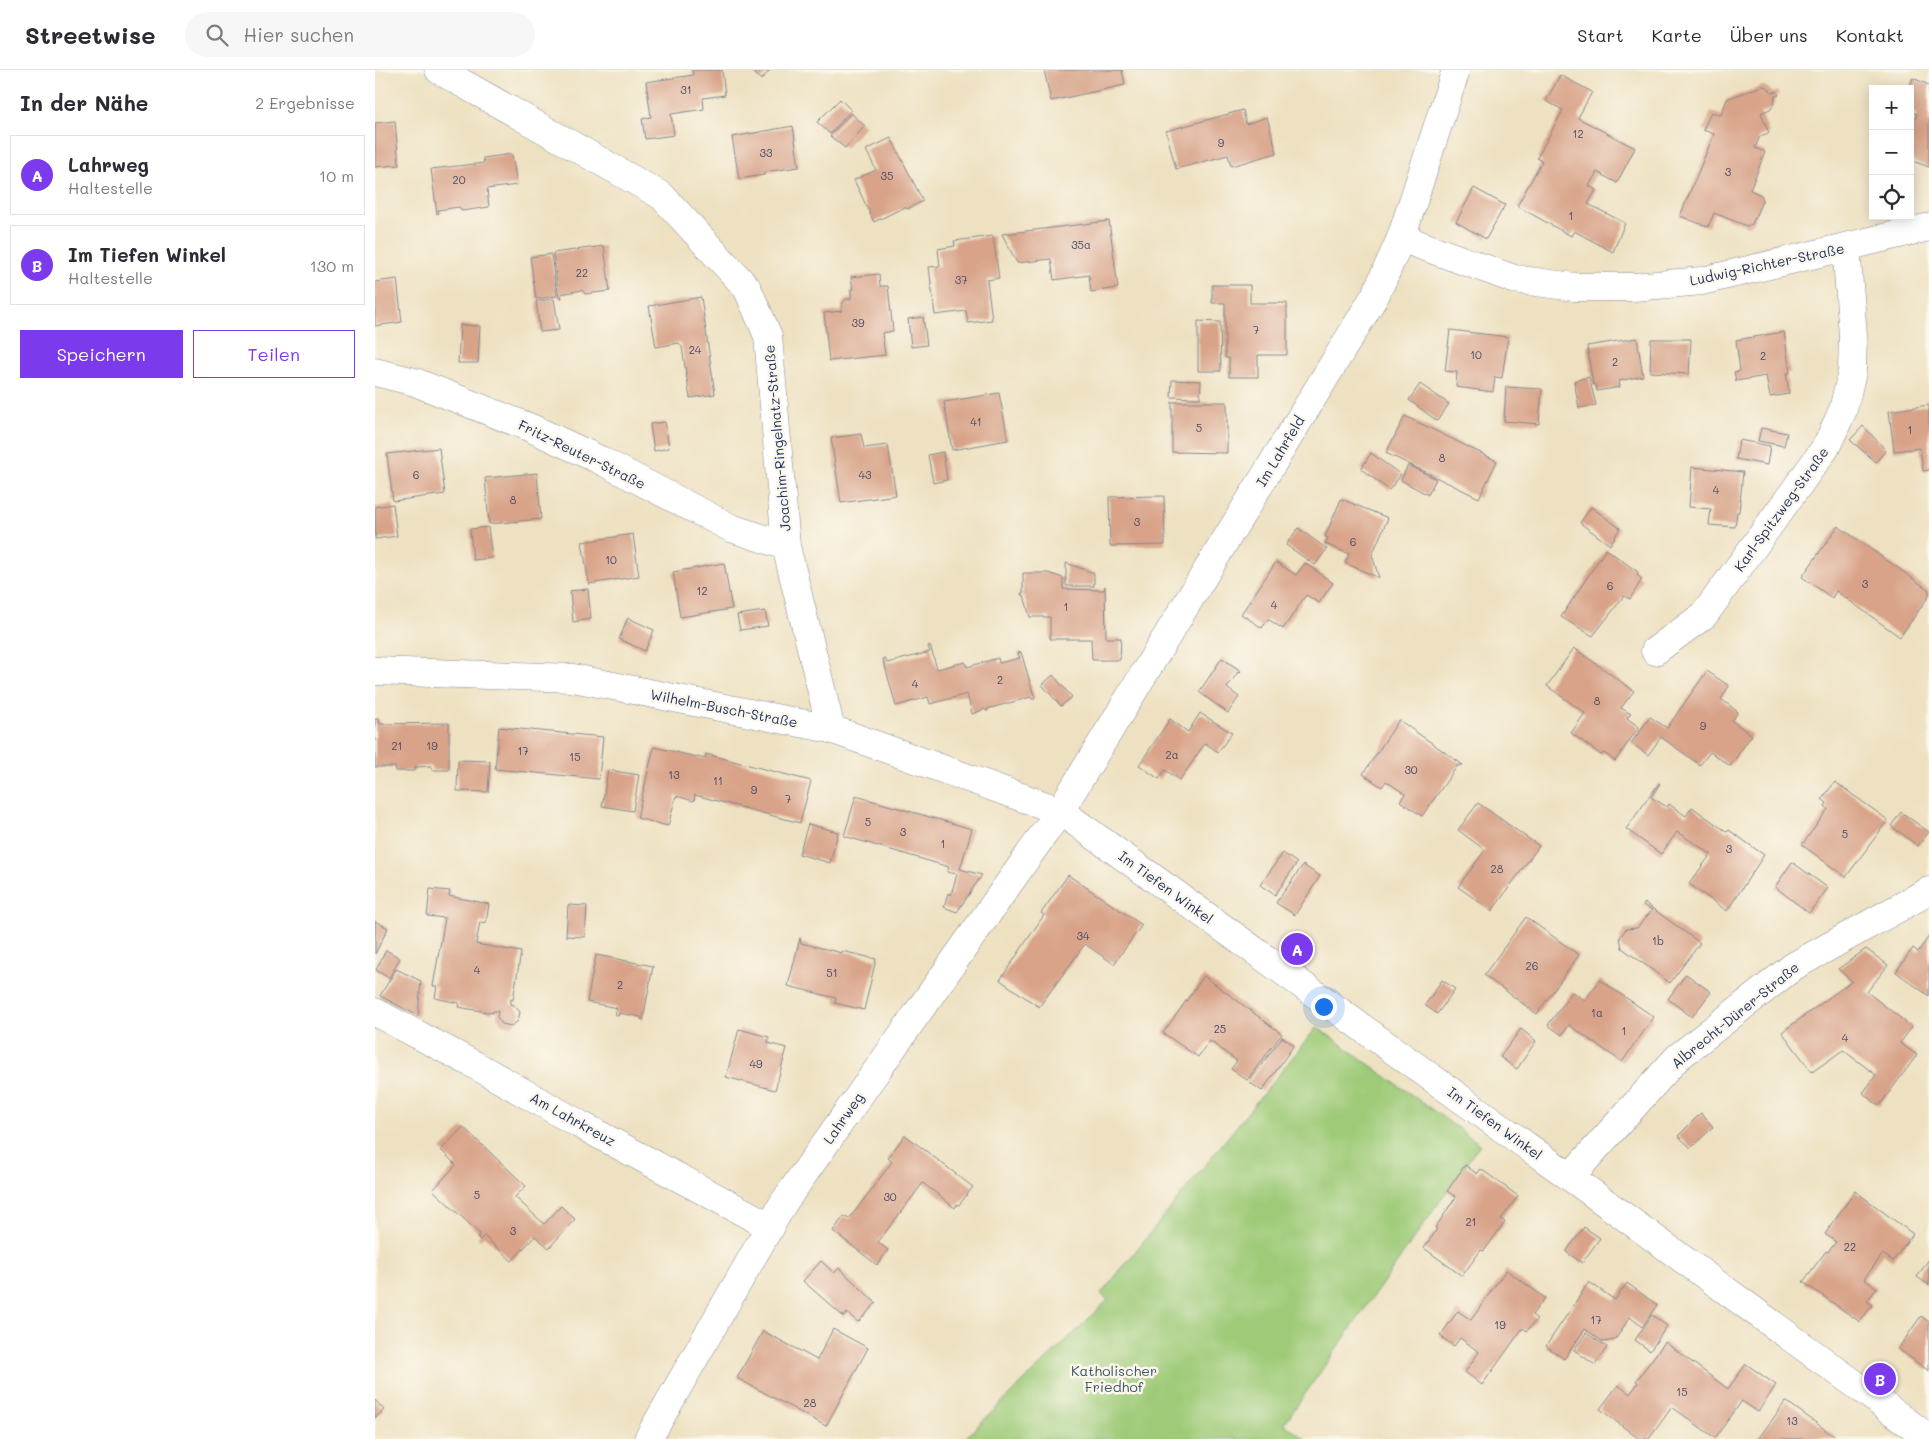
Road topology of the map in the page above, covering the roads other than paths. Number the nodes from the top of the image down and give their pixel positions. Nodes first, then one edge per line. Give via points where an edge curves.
1 (439, 70) edge
2 (1456, 70) edge
3 (1929, 227) edge
4 (1401, 238) junction
5 (1846, 248) junction
6 (375, 372) edge
7 (786, 546) junction
8 (1655, 651) dead end
9 (375, 671) edge
10 (831, 729) junction
11 (1060, 811) junction
12 (1929, 891) edge
13 (375, 1012) edge
14 (1570, 1177) junction
15 (771, 1227) junction
16 (1929, 1438) edge
17 (648, 1439) edge

1 - 7 street, Joachim-Ringelnatz-Straße via 662,196 747,288 768,336
2 - 4 street, Im Lahrfeld
3 - 5 street, Ludwig-Richter-Straße
4 - 5 street, Ludwig-Richter-Straße via 1513,279 1574,287 1634,288 1702,281
4 - 11 street, Im Lahrfeld via 1376,294
5 - 8 street, Karl-Spitzweg-Straße via 1853,372 1843,410 1826,447 1704,615
6 - 7 street, Fritz-Reuter-Straße via 415,382 522,424 600,460 731,528
7 - 10 street, Joachim-Ringelnatz-Straße
9 - 10 street, Wilhelm-Busch-Straße via 573,678
10 - 11 street, Wilhelm-Busch-Straße
11 - 14 street, Im Tiefen Winkel
11 - 15 street, Lahrweg via 784,1202
12 - 14 street, Albrecht-Dürer-Straße via 1794,966 1677,1058
13 - 15 street, Am Lahrkreuz
14 - 16 street, Im Tiefen Winkel
15 - 17 street, Lahrweg

